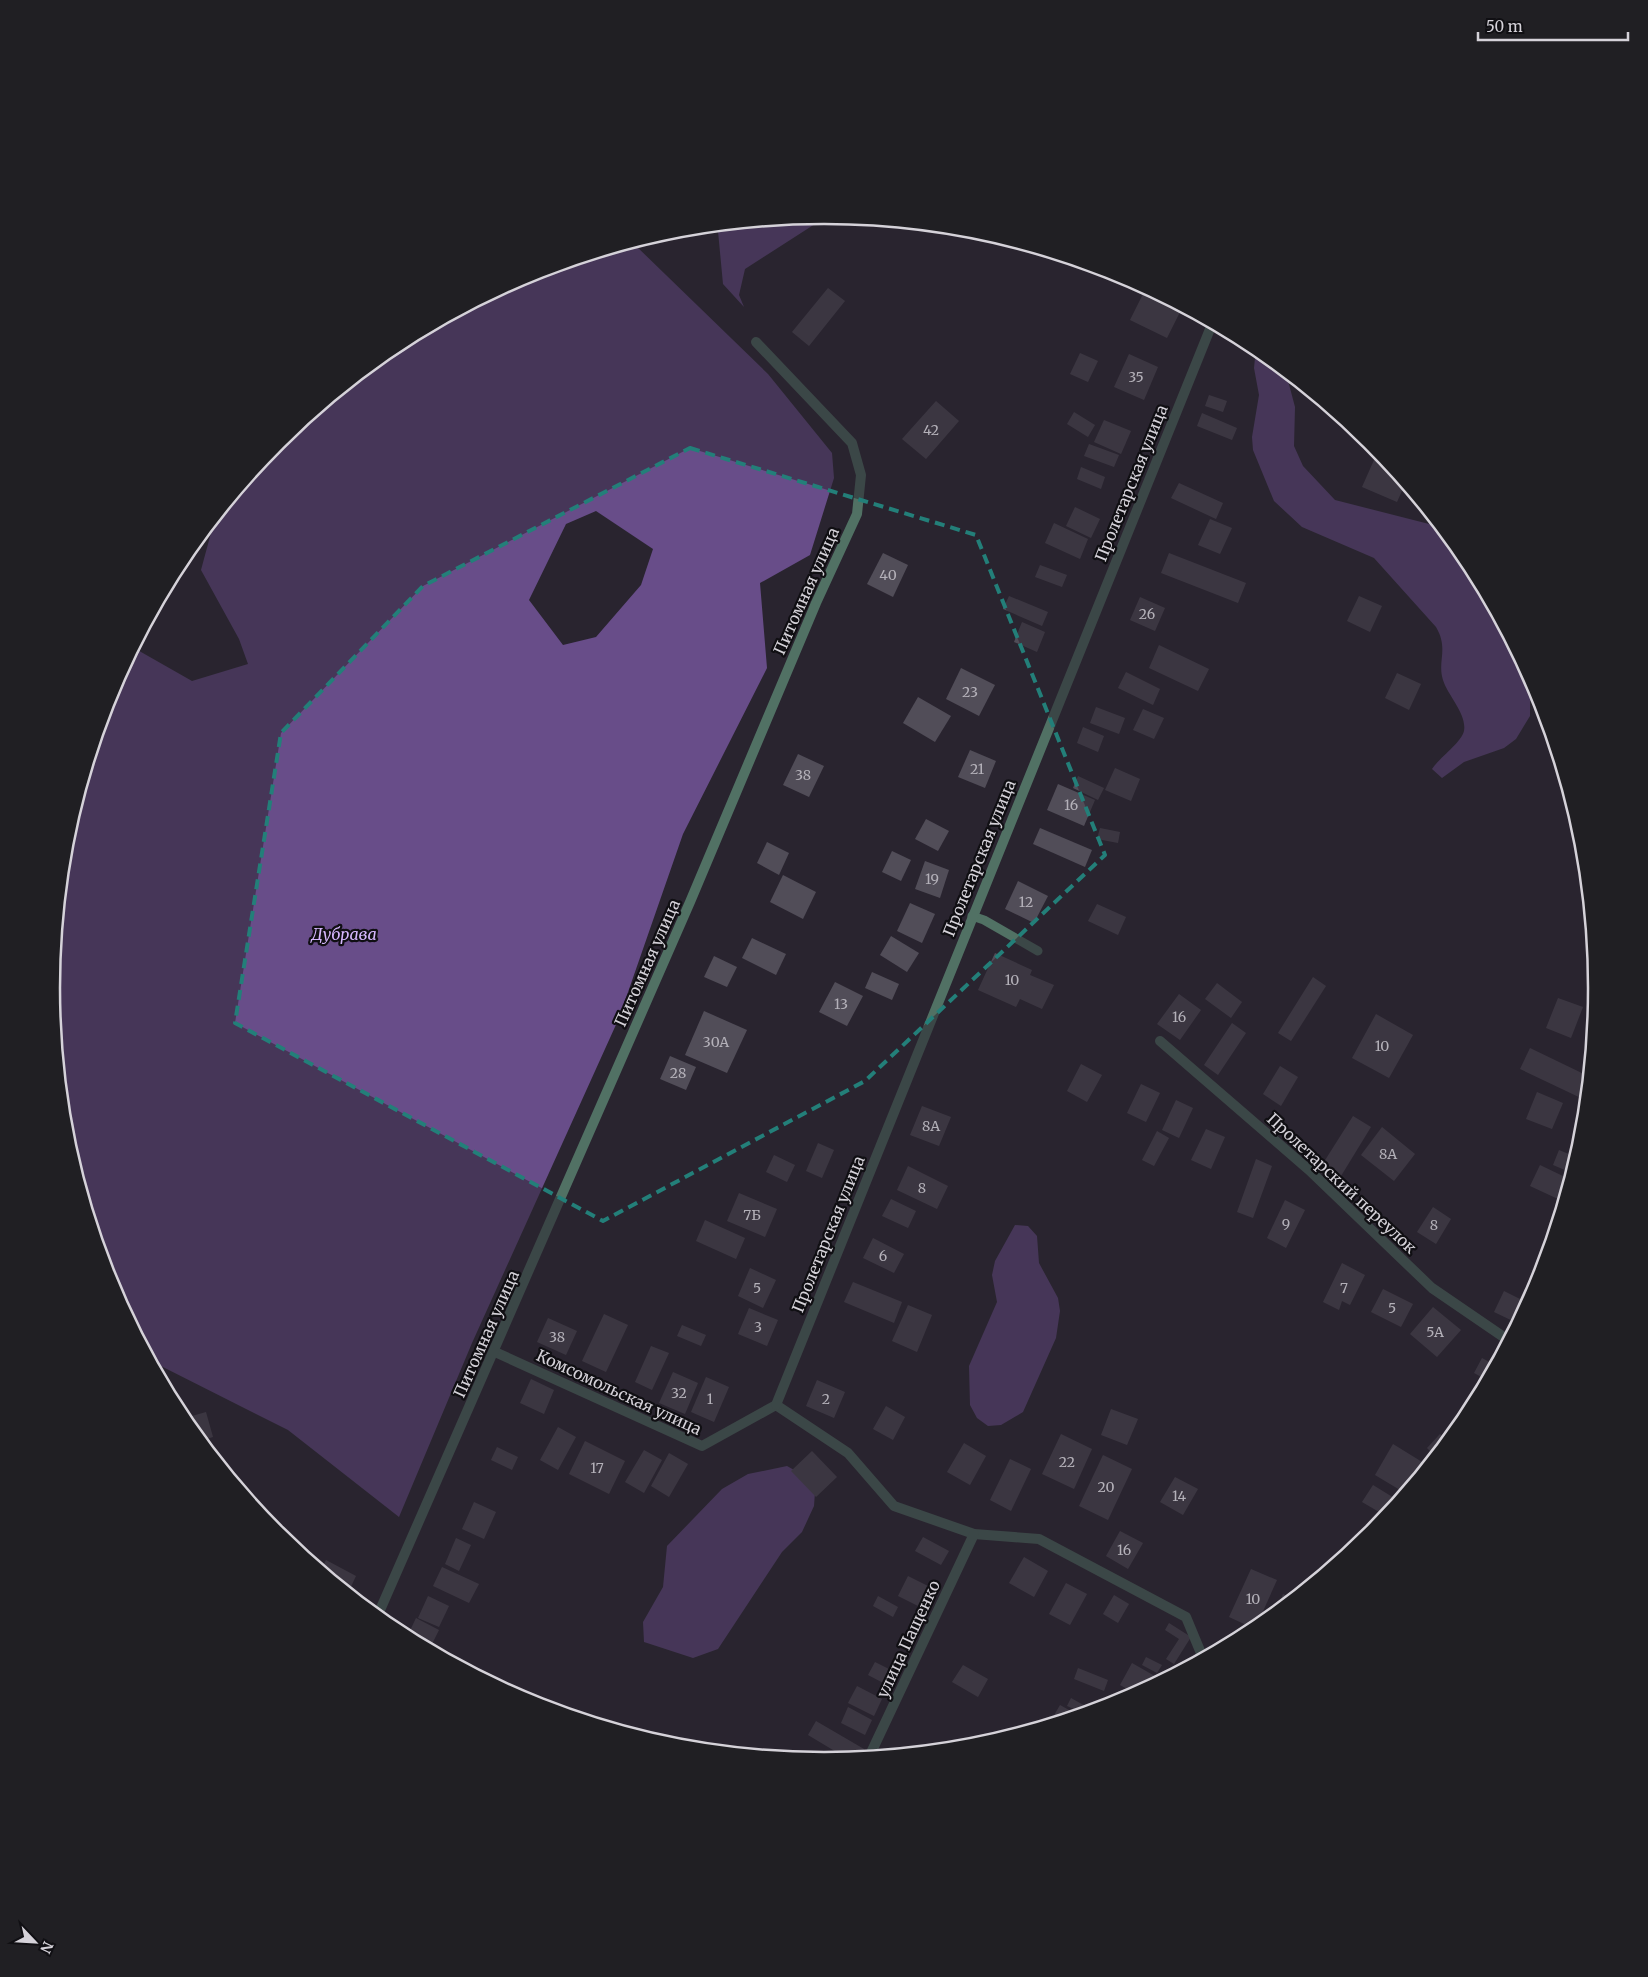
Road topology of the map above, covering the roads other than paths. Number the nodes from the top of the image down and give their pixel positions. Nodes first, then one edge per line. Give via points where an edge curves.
1 (1210, 329) edge
2 (756, 342) dead end
3 (972, 916) junction
4 (1038, 951) dead end
5 (1160, 1041) dead end
6 (1503, 1337) edge
7 (495, 1352) junction
8 (776, 1405) junction
9 (974, 1534) junction
10 (380, 1610) edge
11 (1201, 1653) edge
12 (872, 1751) edge

1 - 3 street, Пролетарская улица
2 - 7 street, Питомная улица via 852,444 861,475 857,514 816,602 730,810
3 - 4 lane
3 - 8 street, Пролетарская улица
5 - 6 street, Пролетарский переулок via 1309,1170 1432,1288
7 - 8 street, Комсомольская улица via 702,1446
7 - 10 street, Питомная улица
8 - 9 street via 848,1452 894,1506
9 - 11 street via 1039,1538 1186,1617
9 - 12 street, улица Пащенко

